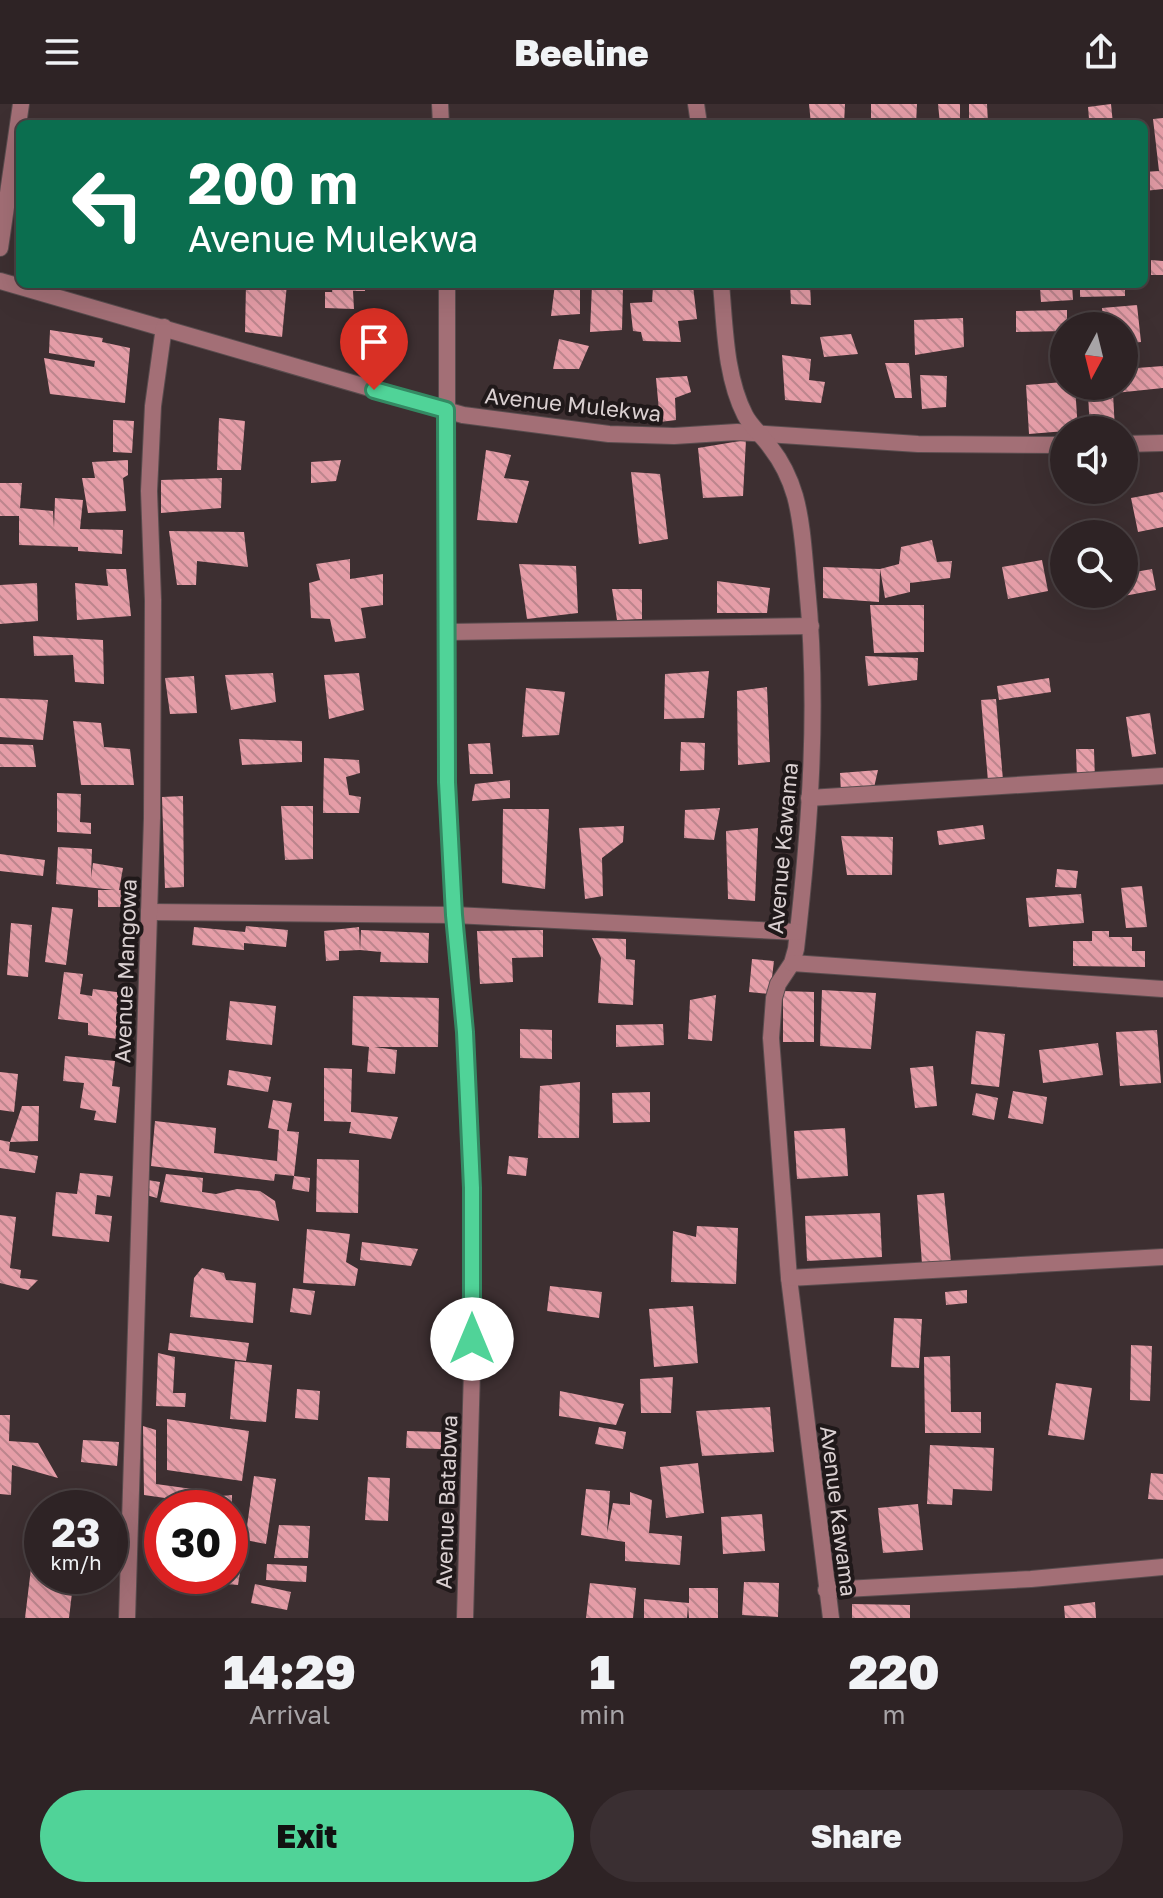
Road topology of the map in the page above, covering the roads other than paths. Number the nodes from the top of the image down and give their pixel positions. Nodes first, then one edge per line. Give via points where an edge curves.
1 (16, 130) edge
2 (5, 186) edge
3 (0, 248) edge
4 (25, 288) edge
5 (447, 288) edge
6 (721, 288) edge
7 (164, 327) junction
8 (446, 410) junction
9 (759, 434) junction
10 (1163, 443) edge
11 (1138, 444) edge
12 (1050, 445) edge
13 (811, 626) junction
14 (449, 632) junction
15 (1163, 776) edge
16 (809, 798) junction
17 (149, 912) junction
18 (454, 915) junction
19 (797, 932) junction
20 (792, 963) junction
21 (1163, 989) edge
22 (1163, 1257) edge
23 (789, 1278) junction
24 (1163, 1567) edge
25 (826, 1590) junction
26 (127, 1618) edge
27 (465, 1618) edge
28 (831, 1618) edge

1 - 2 street
2 - 3 street
4 - 7 street, Avenue Mulekwa
5 - 8 street, Avenue Batabwa
6 - 9 street, Avenue Kawama via 731,374 745,416
7 - 8 street, Avenue Mulekwa
7 - 17 street, Avenue Mangowa via 149,491
8 - 9 street, Avenue Mulekwa via 609,434
8 - 14 street, Avenue Batabwa
9 - 12 street, Avenue Mulekwa
9 - 13 street, Avenue Kawama via 786,471 795,497
10 - 11 street
13 - 14 street
13 - 16 street, Avenue Kawama
14 - 18 street, Avenue Batabwa via 447,782
15 - 16 street
16 - 19 street, Avenue Kawama
17 - 18 street
17 - 26 street, Avenue Mangowa
18 - 19 street
18 - 27 street, Avenue Batabwa via 472,1188
19 - 20 street, Avenue Kawama
20 - 21 street
20 - 23 street, Avenue Kawama via 774,998 771,1038
22 - 23 street
23 - 25 street, Avenue Kawama
24 - 25 street
25 - 28 street, Avenue Kawama

